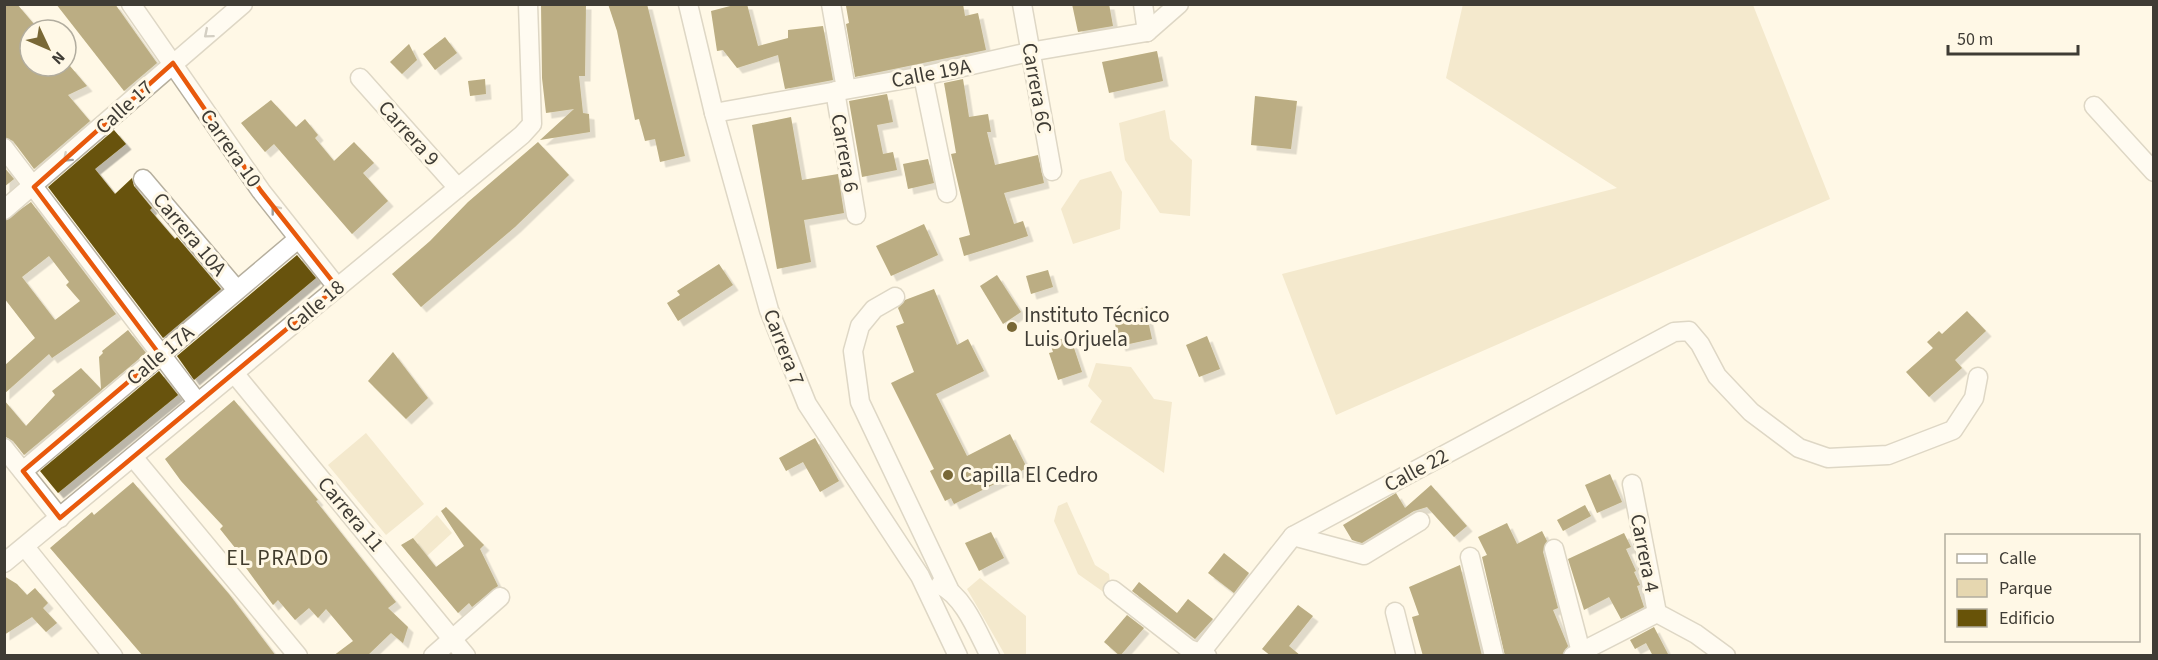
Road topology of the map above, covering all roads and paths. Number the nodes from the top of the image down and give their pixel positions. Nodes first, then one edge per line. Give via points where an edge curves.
1 (131, 4) edge
2 (243, 4) edge
3 (528, 4) edge
4 (688, 4) edge
5 (831, 4) edge
6 (1022, 4) edge
7 (1143, 4) edge
8 (1179, 4) edge
9 (1147, 32) junction
10 (1029, 52) junction
11 (173, 63) junction
12 (923, 76) junction
13 (360, 78) dead end
14 (841, 90) junction
15 (2094, 106) dead end
16 (714, 113) junction
17 (4, 148) edge
18 (1052, 171) dead end
19 (2154, 172) edge
20 (143, 179) dead end
21 (34, 187) junction
22 (458, 188) junction
23 (948, 193) dead end
24 (4, 210) edge
25 (856, 215) dead end
26 (298, 238) junction
27 (337, 287) junction
28 (237, 290) junction
29 (895, 297) dead end
30 (160, 355) junction
31 (234, 373) junction
32 (1978, 377) dead end
33 (198, 404) junction
34 (4, 448) edge
35 (133, 457) junction
36 (22, 471) junction
37 (1632, 484) dead end
38 (60, 518) junction
39 (1420, 521) dead end
40 (1293, 536) junction
41 (25, 547) junction
42 (1554, 549) dead end
43 (1470, 556) dead end
44 (4, 564) edge
45 (920, 576) junction
46 (949, 589) junction
47 (1113, 590) dead end
48 (500, 597) dead end
49 (1395, 612) dead end
50 (1657, 613) junction
51 (453, 638) junction
52 (1202, 654) edge
53 (1580, 654) edge
54 (112, 656) edge
55 (298, 656) edge
56 (433, 656) edge
57 (466, 656) edge
58 (958, 656) edge
59 (990, 656) edge
60 (1406, 656) edge
61 (1494, 656) edge
62 (1726, 656) edge

1 - 11 street, Carrera 10
2 -> 11 street, Calle 17
3 - 22 street, Calle 18 via 532,124
4 - 16 street, Carrera 7
5 - 14 street, Carrera 6
6 - 10 street, Carrera 6C
7 - 9 street
8 - 9 street
9 - 10 street, Calle 19A
10 - 12 street, Calle 19A
10 - 18 street, Carrera 6C
11 -> 21 street, Calle 17
26 -> 11 street, Carrera 10
12 - 14 street, Calle 19A
12 - 23 street
13 - 22 street, Carrera 9
14 - 16 street, Calle 19A
14 - 25 street, Carrera 6
15 - 19 street
16 - 45 street, Carrera 7 via 769,310 807,404
17 - 21 street
20 - 28 street, Carrera 10A
21 - 24 street, Calle 17
21 - 30 street
22 - 27 street, Calle 18
26 - 27 street, Carrera 10
26 - 28 street, Calle 17A
27 - 31 street, Calle 18
28 - 30 street, Calle 17A
29 - 46 street via 874,309 860,326 853,351 860,402
30 - 33 street
30 - 36 street, Calle 17A
31 - 33 street, Calle 18
31 - 51 street, Carrera 11
32 - 40 street, Calle 22 via 1974,398 1953,430 1888,455 1828,458 1799,448 1750,412 1717,376 1689,331 1674,332
33 - 35 street, Calle 18
34 - 36 street
35 - 38 street, Calle 18
35 - 55 street
36 - 38 street
37 - 50 street, Carrera 4
38 - 41 street, Calle 18
39 - 40 street via 1364,555
40 - 52 street, Calle 22
41 - 44 street, Calle 18
41 - 54 street
42 - 53 street
43 - 61 street
45 - 46 street
45 - 58 street, Carrera 7
46 - 59 street
47 - 52 street via 1189,649
48 - 51 street
49 - 60 street
50 - 53 street
50 - 62 street, Carrera 4
51 - 56 street
51 - 57 street, Carrera 11

